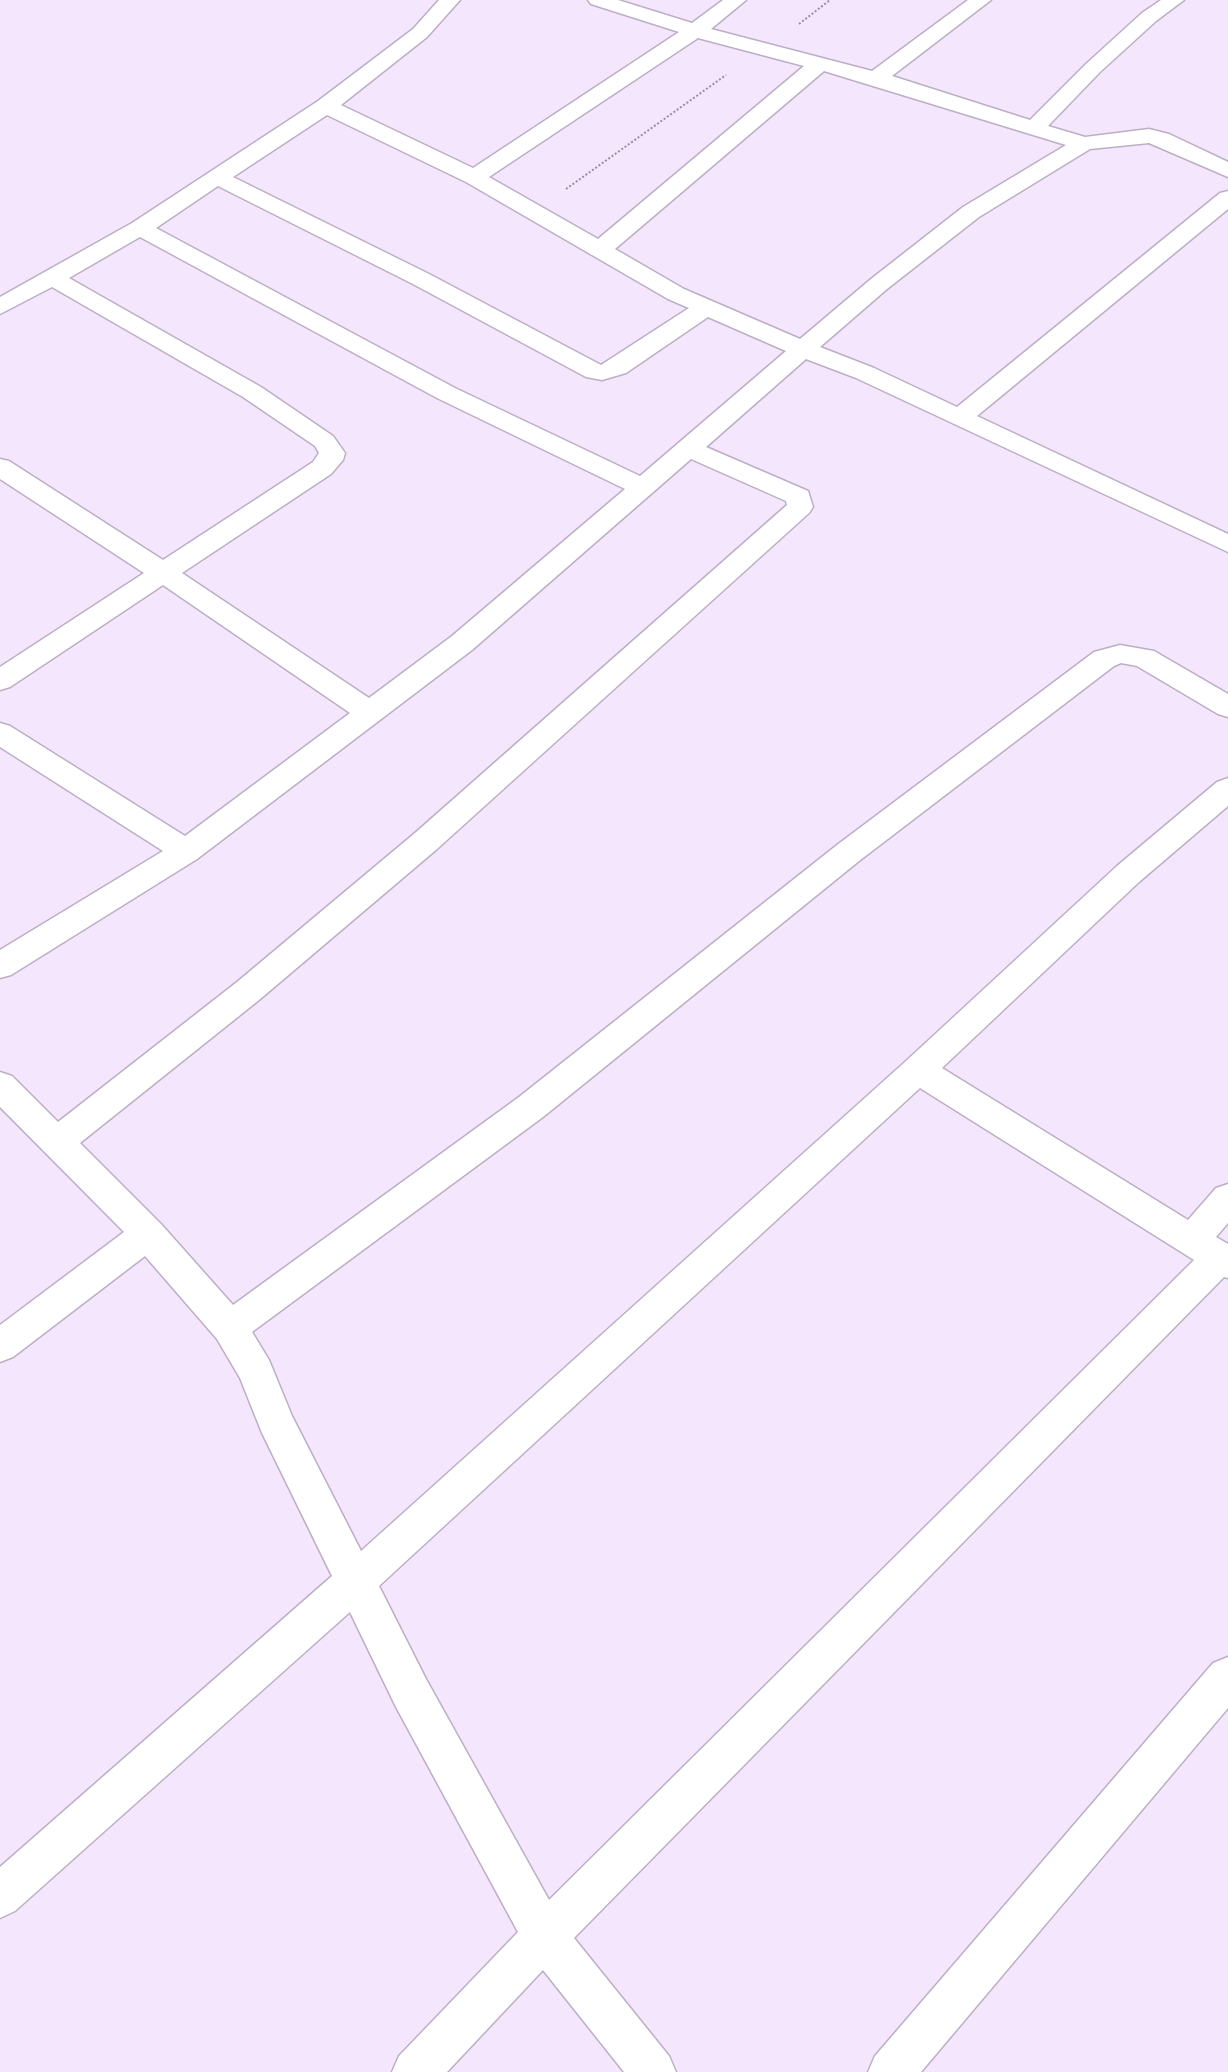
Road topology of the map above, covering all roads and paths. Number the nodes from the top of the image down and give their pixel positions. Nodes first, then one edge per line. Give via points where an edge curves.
1 (450, 0) edge
2 (598, 0) edge
3 (736, 0) edge
4 (981, 0) edge
5 (1174, 0) edge
6 (695, 32) junction
7 (764, 50) junction
8 (819, 64) junction
9 (876, 78) junction
10 (326, 106) junction
11 (1034, 128) junction
12 (1084, 144) junction
13 (1228, 170) edge
14 (218, 177) junction
15 (474, 177) junction
16 (1228, 198) edge
17 (534, 212) junction
18 (140, 228) junction
19 (600, 249) junction
20 (51, 277) junction
21 (0, 307) edge
22 (707, 307) junction
23 (802, 349) junction
24 (960, 417) junction
25 (687, 448) junction
26 (0, 468) edge
27 (642, 487) junction
28 (1228, 544) edge
29 (164, 573) junction
30 (0, 680) edge
31 (1228, 707) edge
32 (371, 713) junction
33 (0, 732) edge
34 (1228, 789) edge
35 (186, 851) junction
36 (0, 966) edge
37 (918, 1070) junction
38 (0, 1085) edge
39 (56, 1143) junction
40 (1228, 1198) edge
41 (148, 1234) junction
42 (1214, 1253) edge
43 (230, 1328) junction
44 (0, 1346) edge
45 (355, 1582) junction
46 (1228, 1677) edge
47 (0, 1896) edge
48 (544, 1936) junction
49 (415, 2072) edge
50 (653, 2072) edge
51 (891, 2072) edge

1 - 10 street via 420,33
2 - 6 street
3 - 6 street
4 - 9 street
5 - 11 street via 1149,17 1093,68
6 - 7 street
6 - 15 street
7 - 8 street
7 - 17 path
8 - 9 street
8 - 19 street
9 - 11 street
10 - 14 street
10 - 15 street
11 - 12 street
12 - 13 street via 1149,136
12 - 23 street via 970,212
14 - 18 street
14 - 22 street via 595,372 617,368
15 - 17 street
16 - 24 street
17 - 19 street
18 - 20 street
18 - 27 street via 446,393
19 - 22 street via 676,294
20 - 21 street
20 - 29 street via 252,392 330,446 330,460 322,468
22 - 23 street
23 - 24 street
23 - 25 street
24 - 28 street
25 - 27 street
25 - 39 street via 799,497 800,507 426,841 248,991
26 - 29 street
27 - 32 street via 462,643
29 - 30 street
29 - 32 street
31 - 43 street via 1144,658 1120,654 1104,659 848,853 531,1107
32 - 35 street
33 - 35 street
34 - 37 street via 1128,874
35 - 36 street
37 - 42 street
37 - 45 street
38 - 39 street
39 - 41 street
40 - 42 street
41 - 43 street
41 - 44 street
42 - 48 street
43 - 45 street via 256,1372 275,1421
45 - 47 street
45 - 48 street
46 - 51 street
48 - 49 street
48 - 50 street

